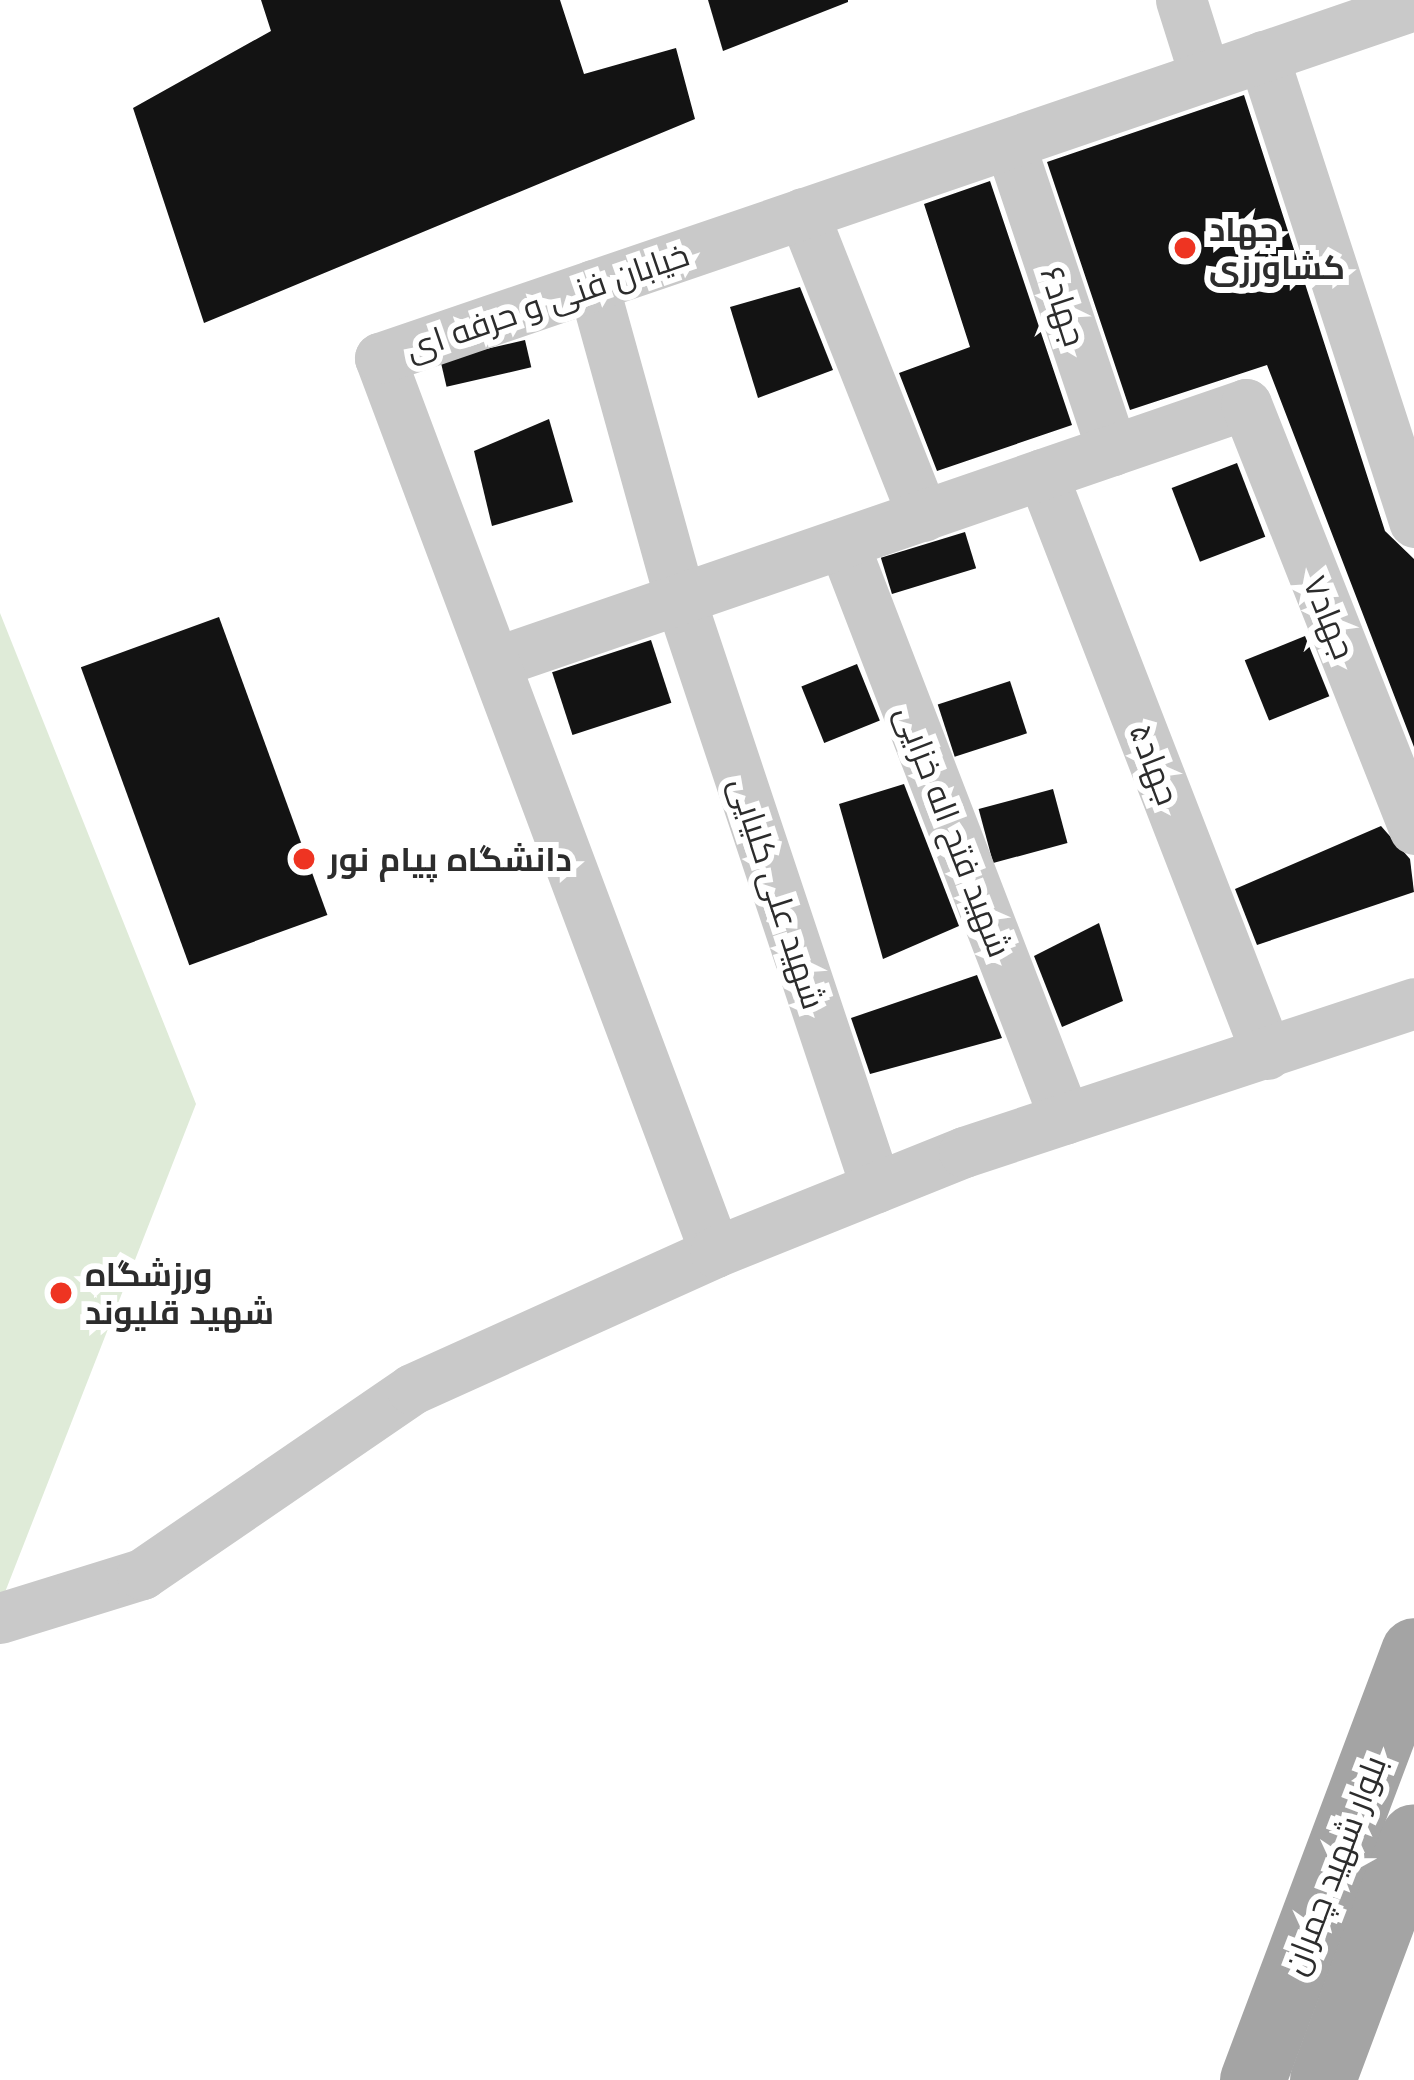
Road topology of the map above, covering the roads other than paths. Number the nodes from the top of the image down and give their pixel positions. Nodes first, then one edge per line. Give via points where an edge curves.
1 (1181, 0) edge
2 (1414, 4) edge
3 (1263, 56) junction
4 (1205, 76) junction
5 (1016, 163) dead end
6 (803, 213) junction
7 (593, 285) junction
8 (1112, 450) junction
9 (1042, 475) junction
10 (923, 515) junction
11 (1414, 522) edge
12 (843, 543) junction
13 (680, 599) junction
14 (496, 662) junction
15 (1414, 829) edge
16 (1414, 1003) edge
17 (1267, 1054) junction
18 (1065, 1119) junction
19 (876, 1187) junction
20 (715, 1252) junction
21 (0, 1618) edge
22 (1414, 1651) edge
23 (1414, 1837) edge
24 (1253, 2080) edge
25 (1323, 2080) edge

1 - 4 street
2 - 3 street, خیابان فنی و حرفه ای
3 - 4 street, خیابان فنی و حرفه ای
3 - 11 street
4 - 6 street, خیابان فنی و حرفه ای
5 - 8 street, جهاد۶
6 - 7 street, خیابان فنی و حرفه ای
6 - 10 street
7 - 13 street, شهید علی کلیایی
7 - 14 street, خیابان فنی و حرفه ای via 380,358
8 - 9 street
8 - 15 street, جهاد۷ via 1246,404
9 - 10 street
9 - 17 street, جهاد۵
10 - 12 street
12 - 13 street
12 - 18 street, شهید فتح اله خزایی
13 - 14 street
13 - 19 street, شهید علی کلیایی
14 - 20 street, خیابان فنی و حرفه ای
16 - 17 street
17 - 18 street
18 - 19 street
19 - 20 street
20 - 21 street via 412,1389 142,1574
22 - 24 main road, بلوار شهید چمران
23 - 25 main road, بلوار شهید چمران

